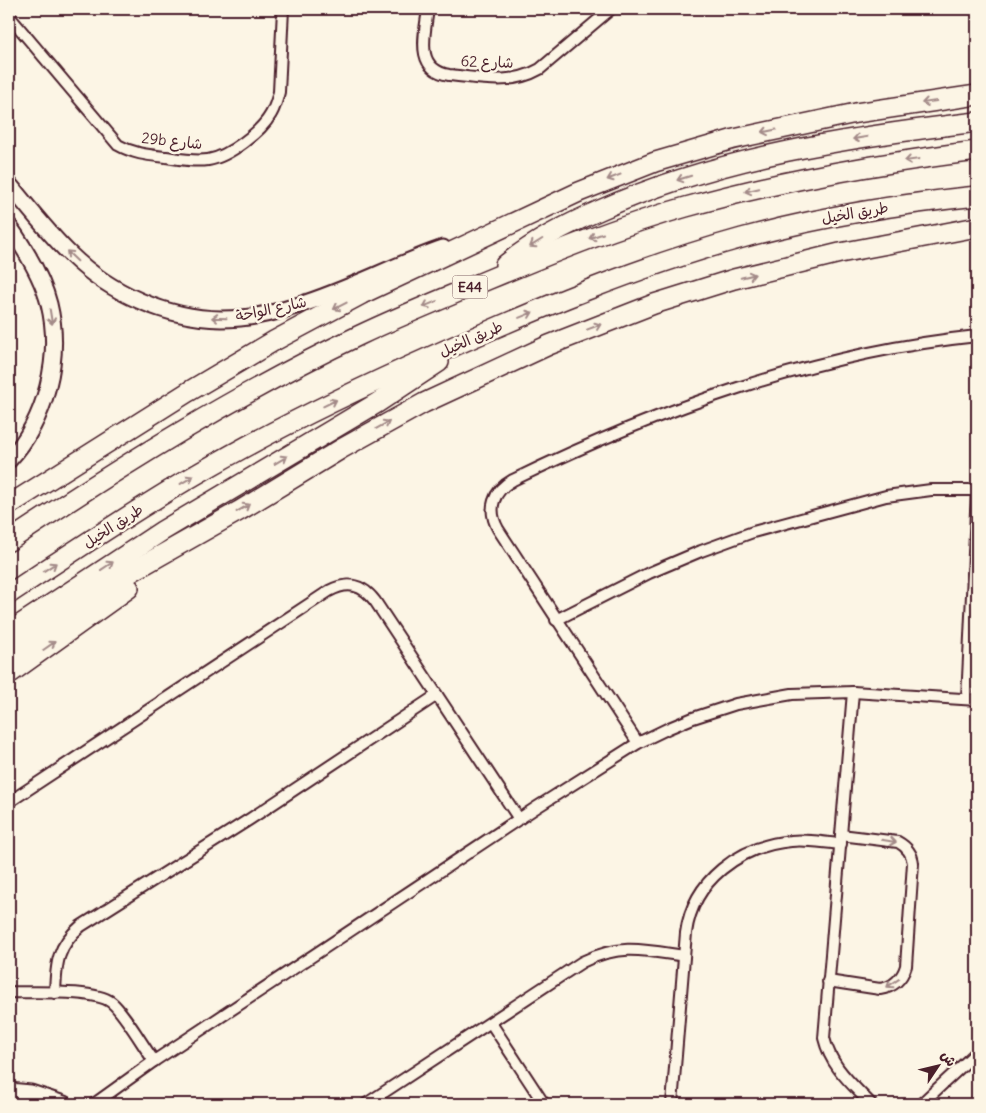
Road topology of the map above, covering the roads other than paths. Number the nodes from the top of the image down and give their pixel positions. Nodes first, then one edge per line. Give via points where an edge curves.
1 (284, 9) edge
2 (428, 9) edge
3 (611, 9) edge
4 (9, 16) edge
5 (977, 95) edge
6 (977, 122) edge
7 (977, 151) edge
8 (9, 184) edge
9 (977, 196) edge
10 (9, 226) edge
11 (977, 227) edge
12 (481, 238) junction
13 (488, 280) junction
14 (977, 336) edge
15 (470, 339) junction
16 (96, 450) junction
17 (9, 460) edge
18 (9, 490) edge
19 (977, 490) edge
20 (9, 504) edge
21 (9, 541) edge
22 (186, 541) junction
23 (9, 594) edge
24 (556, 620) junction
25 (9, 632) edge
26 (9, 653) edge
27 (9, 674) edge
28 (853, 692) junction
29 (437, 695) junction
30 (972, 699) edge
31 (638, 743) junction
32 (9, 802) edge
33 (519, 819) junction
34 (841, 839) junction
35 (684, 956) junction
36 (828, 981) junction
37 (9, 992) edge
38 (55, 993) junction
39 (491, 1023) junction
40 (977, 1052) edge
41 (154, 1061) junction
42 (116, 1088) junction
43 (9, 1091) edge
44 (370, 1103) edge
45 (64, 1104) edge
46 (94, 1104) edge
47 (107, 1104) edge
48 (544, 1104) edge
49 (672, 1104) edge
50 (871, 1104) edge
51 (920, 1104) edge

1 - 4 street, 29b شارع via 276,104 263,125 234,149 208,160 140,154 118,145
2 - 3 street, شارع 62 via 425,53 432,69 440,74 506,81 540,69
5 -> 12 highway via 846,115 709,145 604,181
6 -> 13 highway via 808,148 672,181 572,222 507,263
7 -> 13 highway, E44 via 837,172 686,207 586,240
12 -> 8 street, شارع الواحة via 426,254 299,305 237,318 204,318 139,300 94,275 71,256
15 -> 9 highway, طريق الخيل via 613,281 740,239 857,212
10 -> 17 street via 33,266 48,302 53,347 43,403 26,437
22 -> 11 highway via 424,403 582,332 654,304 743,277 840,253
12 -> 16 highway via 362,294 281,337
13 -> 21 highway, E44 via 361,334 262,386 150,451
14 - 24 street via 853,356 722,393 644,421 504,485 493,501 494,520
23 -> 15 highway, طريق الخيل via 153,500 237,451 324,406
25 -> 15 highway via 194,512 401,388
16 - 18 highway
16 - 20 highway
19 - 24 street via 931,490 886,496 762,530 649,573
19 - 30 street
22 - 26 highway via 111,585
27 -> 22 highway via 125,590
24 - 31 street
28 - 30 street
28 - 31 street via 792,694 736,704 693,718
28 - 34 street
29 - 32 street via 371,596 352,584 341,586
29 - 33 street
29 - 38 street via 81,926 67,940 58,958
31 - 33 street
33 - 41 street
34 - 35 street via 778,843 749,852 723,868 696,898 688,916
34 - 36 street
34 -> 36 street via 898,842 910,853 913,863 906,966 901,978 886,988
35 - 39 street via 634,949 596,955
35 - 49 street
36 - 50 street via 824,1026 827,1051 840,1072
37 - 38 street
38 - 41 street via 95,995 110,1001
39 - 44 street
39 - 48 street
40 - 51 street
41 - 42 street
42 - 46 street
42 - 47 street
43 - 45 street via 32,1093

